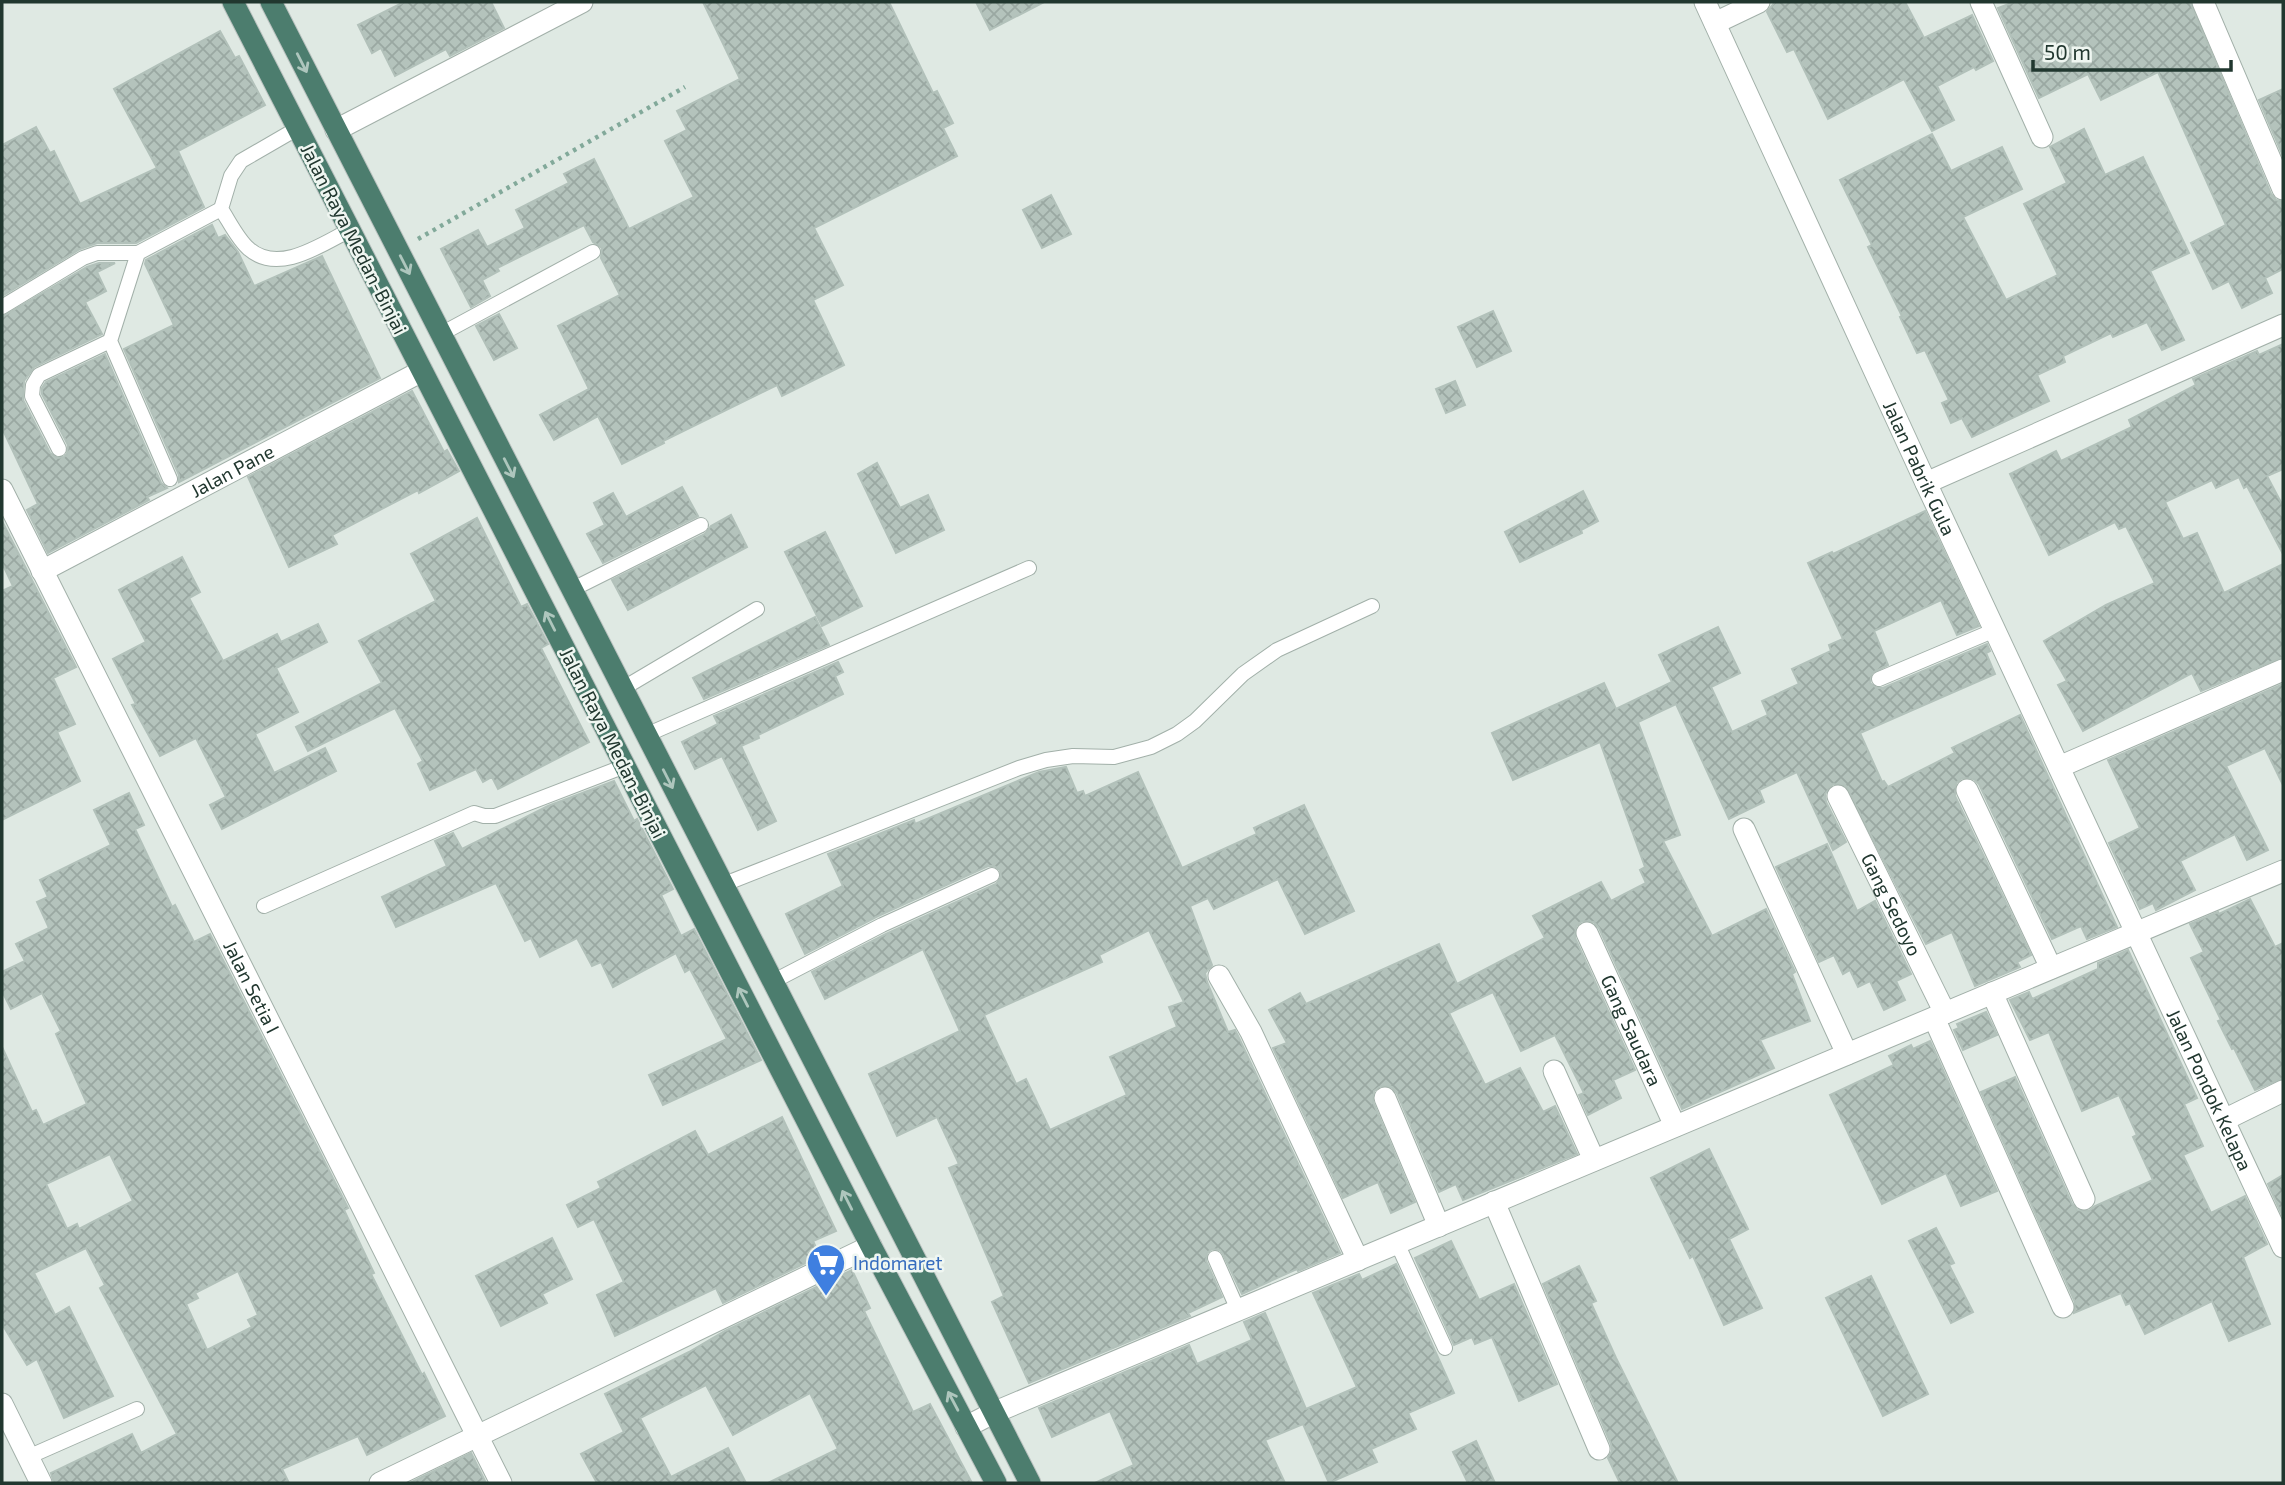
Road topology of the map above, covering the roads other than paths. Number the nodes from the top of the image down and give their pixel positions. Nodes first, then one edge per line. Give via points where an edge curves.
1 (233, 2) edge
2 (271, 2) edge
3 (582, 2) edge
4 (1705, 2) edge
5 (1759, 2) edge
6 (1981, 2) edge
7 (2203, 2) edge
8 (1715, 23) junction
9 (298, 128) junction
10 (336, 130) junction
11 (2042, 137) dead end
12 (2283, 189) edge
13 (221, 209) junction
14 (350, 230) junction
15 (593, 252) dead end
16 (138, 253) junction
17 (2, 307) edge
18 (2283, 325) edge
19 (441, 334) junction
20 (110, 341) junction
21 (422, 371) junction
22 (59, 449) dead end
23 (170, 479) dead end
24 (1926, 483) junction
25 (2, 494) edge
26 (701, 525) dead end
27 (1029, 568) dead end
28 (42, 570) junction
29 (571, 590) junction
30 (1372, 607) dead end
31 (757, 609) dead end
32 (1995, 630) junction
33 (2283, 670) edge
34 (1879, 679) dead end
35 (622, 689) junction
36 (646, 735) junction
37 (625, 766) junction
38 (2059, 767) junction
39 (1967, 790) dead end
40 (1839, 796) dead end
41 (1744, 829) dead end
42 (2283, 871) edge
43 (992, 875) dead end
44 (722, 885) junction
45 (264, 906) dead end
46 (1587, 933) dead end
47 (2136, 933) junction
48 (2051, 968) junction
49 (1219, 976) dead end
50 (772, 982) junction
51 (1992, 993) junction
52 (1940, 1015) junction
53 (1847, 1054) junction
54 (1554, 1071) dead end
55 (2283, 1091) edge
56 (1385, 1098) dead end
57 (2224, 1119) junction
58 (1675, 1126) junction
59 (1594, 1160) junction
60 (2084, 1199) dead end
61 (1494, 1202) junction
62 (1439, 1226) junction
63 (1397, 1243) junction
64 (871, 1246) junction
65 (2283, 1247) edge
66 (1215, 1258) dead end
67 (1357, 1260) junction
68 (2063, 1307) dead end
69 (1238, 1310) junction
70 (1445, 1348) dead end
71 (2, 1404) edge
72 (137, 1409) dead end
73 (993, 1413) junction
74 (966, 1427) junction
75 (477, 1436) junction
76 (1599, 1449) dead end
77 (28, 1457) junction
78 (41, 1483) edge
79 (380, 1483) edge
80 (501, 1483) edge
81 (996, 1483) edge
82 (1030, 1483) edge

1 - 9 highway, Jalan Raya Medan-Binjai
2 -> 10 highway, Jalan Raya Medan-Binjai
3 - 10 street
4 - 8 street, Jalan Pabrik Gula
5 - 8 street
6 - 11 street
7 - 12 street
8 - 24 street, Jalan Pabrik Gula
9 - 13 lane via 241,161
9 - 14 highway, Jalan Raya Medan-Binjai
10 -> 19 highway, Jalan Raya Medan-Binjai
13 - 14 lane via 249,250 271,259 297,256
13 - 16 lane
14 - 21 highway, Jalan Raya Medan-Binjai
15 - 19 lane
16 - 17 lane via 97,253 83,258
16 - 20 lane
18 - 24 street
19 -> 29 highway, Jalan Raya Medan-Binjai
20 - 22 lane via 39,375 33,385 32,396
20 - 23 lane
21 - 28 street, Jalan Pane
37 -> 21 highway, Jalan Raya Medan-Binjai
24 - 32 street, Jalan Pabrik Gula
25 - 28 street, Jalan Setia I
26 - 29 lane
27 - 36 lane
28 - 75 street, Jalan Setia I
29 - 35 highway, Jalan Raya Medan-Binjai
30 - 44 lane via 1277,650 1232,683 1195,721 1151,747 1114,757 1073,756 1019,768
31 - 35 lane
32 - 34 lane
32 - 38 street, Jalan Pabrik Gula
33 - 38 street
35 - 36 highway, Jalan Raya Medan-Binjai
36 -> 44 highway, Jalan Raya Medan-Binjai
37 - 45 lane via 495,817 474,813
64 -> 37 highway, Jalan Raya Medan-Binjai
38 - 47 street, Jalan Pabrik Gula
39 - 48 street
40 - 52 street, Gang Sedoyo
41 - 53 street
42 - 47 street
43 - 50 lane
44 - 50 highway, Jalan Raya Medan-Binjai
46 - 58 street, Gang Saudara
47 - 48 street
47 - 57 street, Jalan Pondok Kelapa
48 - 51 street
49 - 67 street via 1251,1032
50 - 73 highway, Jalan Raya Medan-Binjai
51 - 52 street
51 - 60 street
52 - 53 street
52 - 68 street, Gang Sedoyo
53 - 58 street
54 - 59 street
55 - 57 street
56 - 62 street
57 - 65 street, Jalan Pondok Kelapa
58 - 59 street
59 - 61 street
61 - 62 street
61 - 76 street
62 - 63 street
63 - 67 street
63 - 70 lane
74 -> 64 highway, Jalan Raya Medan-Binjai
64 - 75 street
66 - 69 lane
67 - 69 street
69 - 73 street
71 - 77 street
72 - 77 lane
73 - 74 street
73 - 82 highway, Jalan Raya Medan-Binjai
74 - 81 highway, Jalan Raya Medan-Binjai
75 - 79 street
75 - 80 street, Jalan Setia I
77 - 78 street

